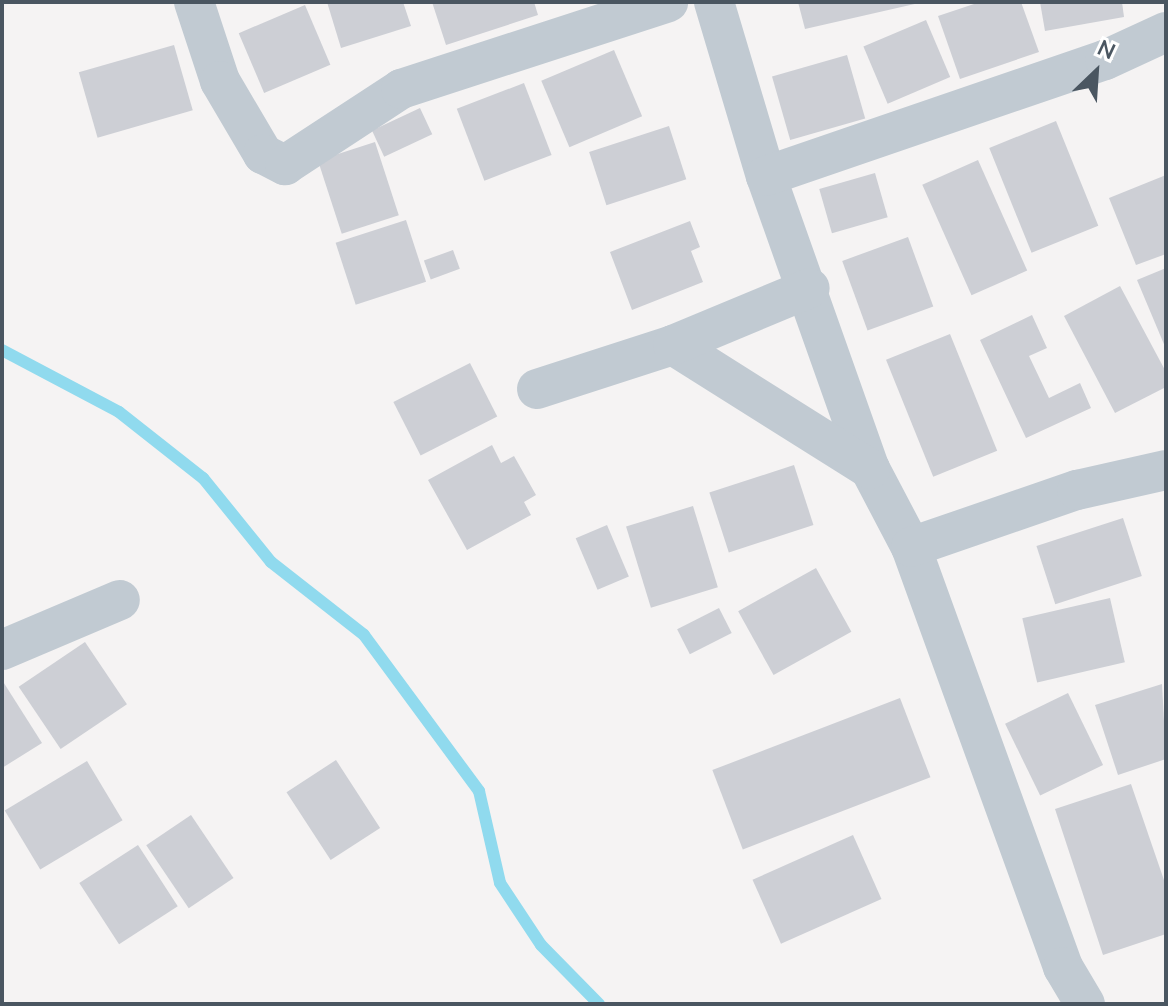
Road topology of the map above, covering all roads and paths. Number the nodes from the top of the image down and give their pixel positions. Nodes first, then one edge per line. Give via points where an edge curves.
1 (194, 2) edge
2 (668, 2) edge
3 (714, 2) edge
4 (1166, 32) edge
5 (766, 176) junction
6 (810, 288) junction
7 (673, 345) junction
8 (537, 389) dead end
9 (870, 469) junction
10 (1166, 470) edge
11 (911, 547) junction
12 (120, 600) dead end
13 (2, 650) edge
14 (1085, 1004) edge

1 - 2 street via 220,81 263,154 285,165 401,89
3 - 5 street
4 - 5 street via 1105,60
5 - 6 street
6 - 7 street
6 - 9 street
7 - 8 street
7 - 9 street
9 - 11 street
10 - 11 street via 1077,490
11 - 14 street via 1063,967
12 - 13 street

